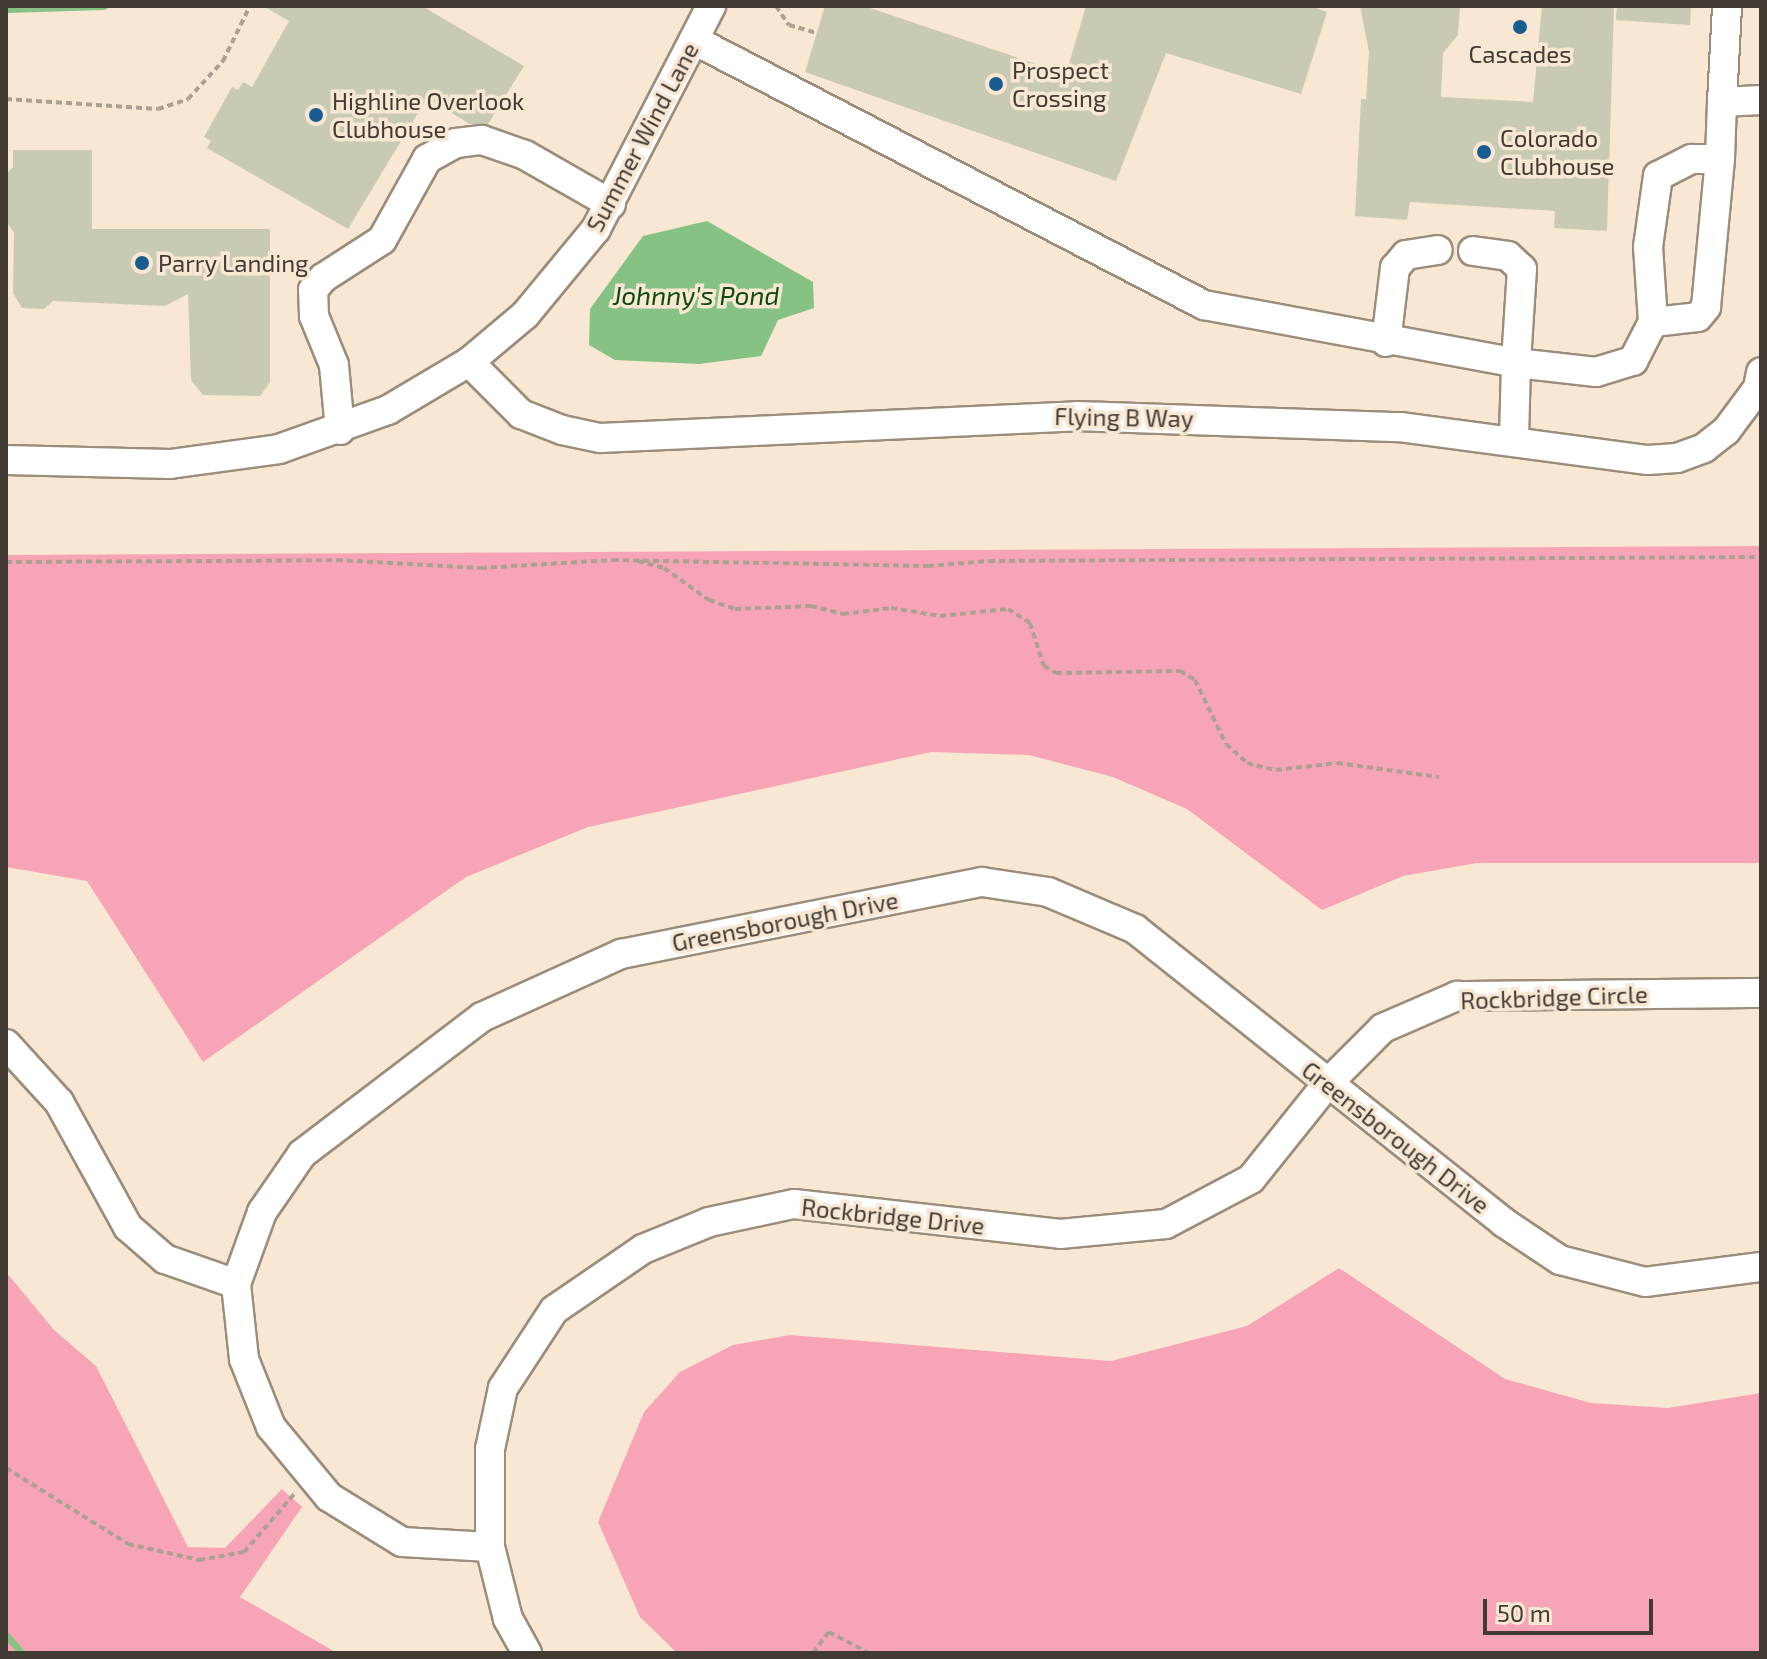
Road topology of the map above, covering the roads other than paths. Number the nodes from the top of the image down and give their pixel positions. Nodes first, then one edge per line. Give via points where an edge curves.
1 (711, 6) edge
2 (1727, 6) edge
3 (694, 40) junction
4 (1761, 100) edge
5 (1722, 102) junction
6 (1720, 159) junction
7 (611, 204) junction
8 (1438, 250) dead end
9 (1473, 251) dead end
10 (1653, 322) junction
11 (1386, 342) junction
12 (469, 362) junction
13 (1516, 363) junction
14 (1761, 372) edge
15 (340, 430) junction
16 (1514, 439) junction
17 (6, 460) edge
18 (1761, 993) edge
19 (6, 1044) edge
20 (1327, 1084) junction
21 (1761, 1267) edge
22 (236, 1284) junction
23 (490, 1547) junction
24 (527, 1653) edge

1 - 3 street, Summer Wind Lane
2 - 5 street
3 - 7 street, Summer Wind Lane
3 - 11 street via 1204,305
4 - 5 street
5 - 6 street
6 - 10 street via 1706,307 1698,317
6 - 10 street via 1692,159 1658,176 1648,247
7 - 12 street, Summer Wind Lane via 567,269 525,315
7 - 15 street via 501,145 469,139 434,154 382,240 313,290 314,316 334,365
8 - 11 street via 1406,255 1395,268
9 - 13 street via 1508,256 1522,269
10 - 13 street via 1633,361 1596,372
11 - 13 street
12 - 15 street, Summer Wind Lane via 388,410
12 - 16 street, Flying B Way via 521,414 600,438 1077,416 1306,421
13 - 16 street
14 - 16 street, Flying B Way via 1758,388 1726,431 1704,448 1677,458 1648,460
15 - 17 street, Summer Wind Lane via 224,461
18 - 20 street, Rockbridge Circle via 1457,996 1383,1028
19 - 22 street via 59,1102 128,1227 165,1259
20 - 21 street, Greensborough Drive via 1503,1222 1560,1260 1645,1282
20 - 22 street, Greensborough Drive via 1135,929 1048,892 982,882 621,954 482,1017 302,1154 262,1212
20 - 23 street, Rockbridge Drive via 1251,1179 1166,1224 1060,1234 794,1204 709,1222 643,1249 554,1310 503,1388 490,1449
22 - 23 street, Greensborough Drive via 244,1359 271,1427 329,1497 402,1542
23 - 24 street, Rockbridge Drive via 508,1619

